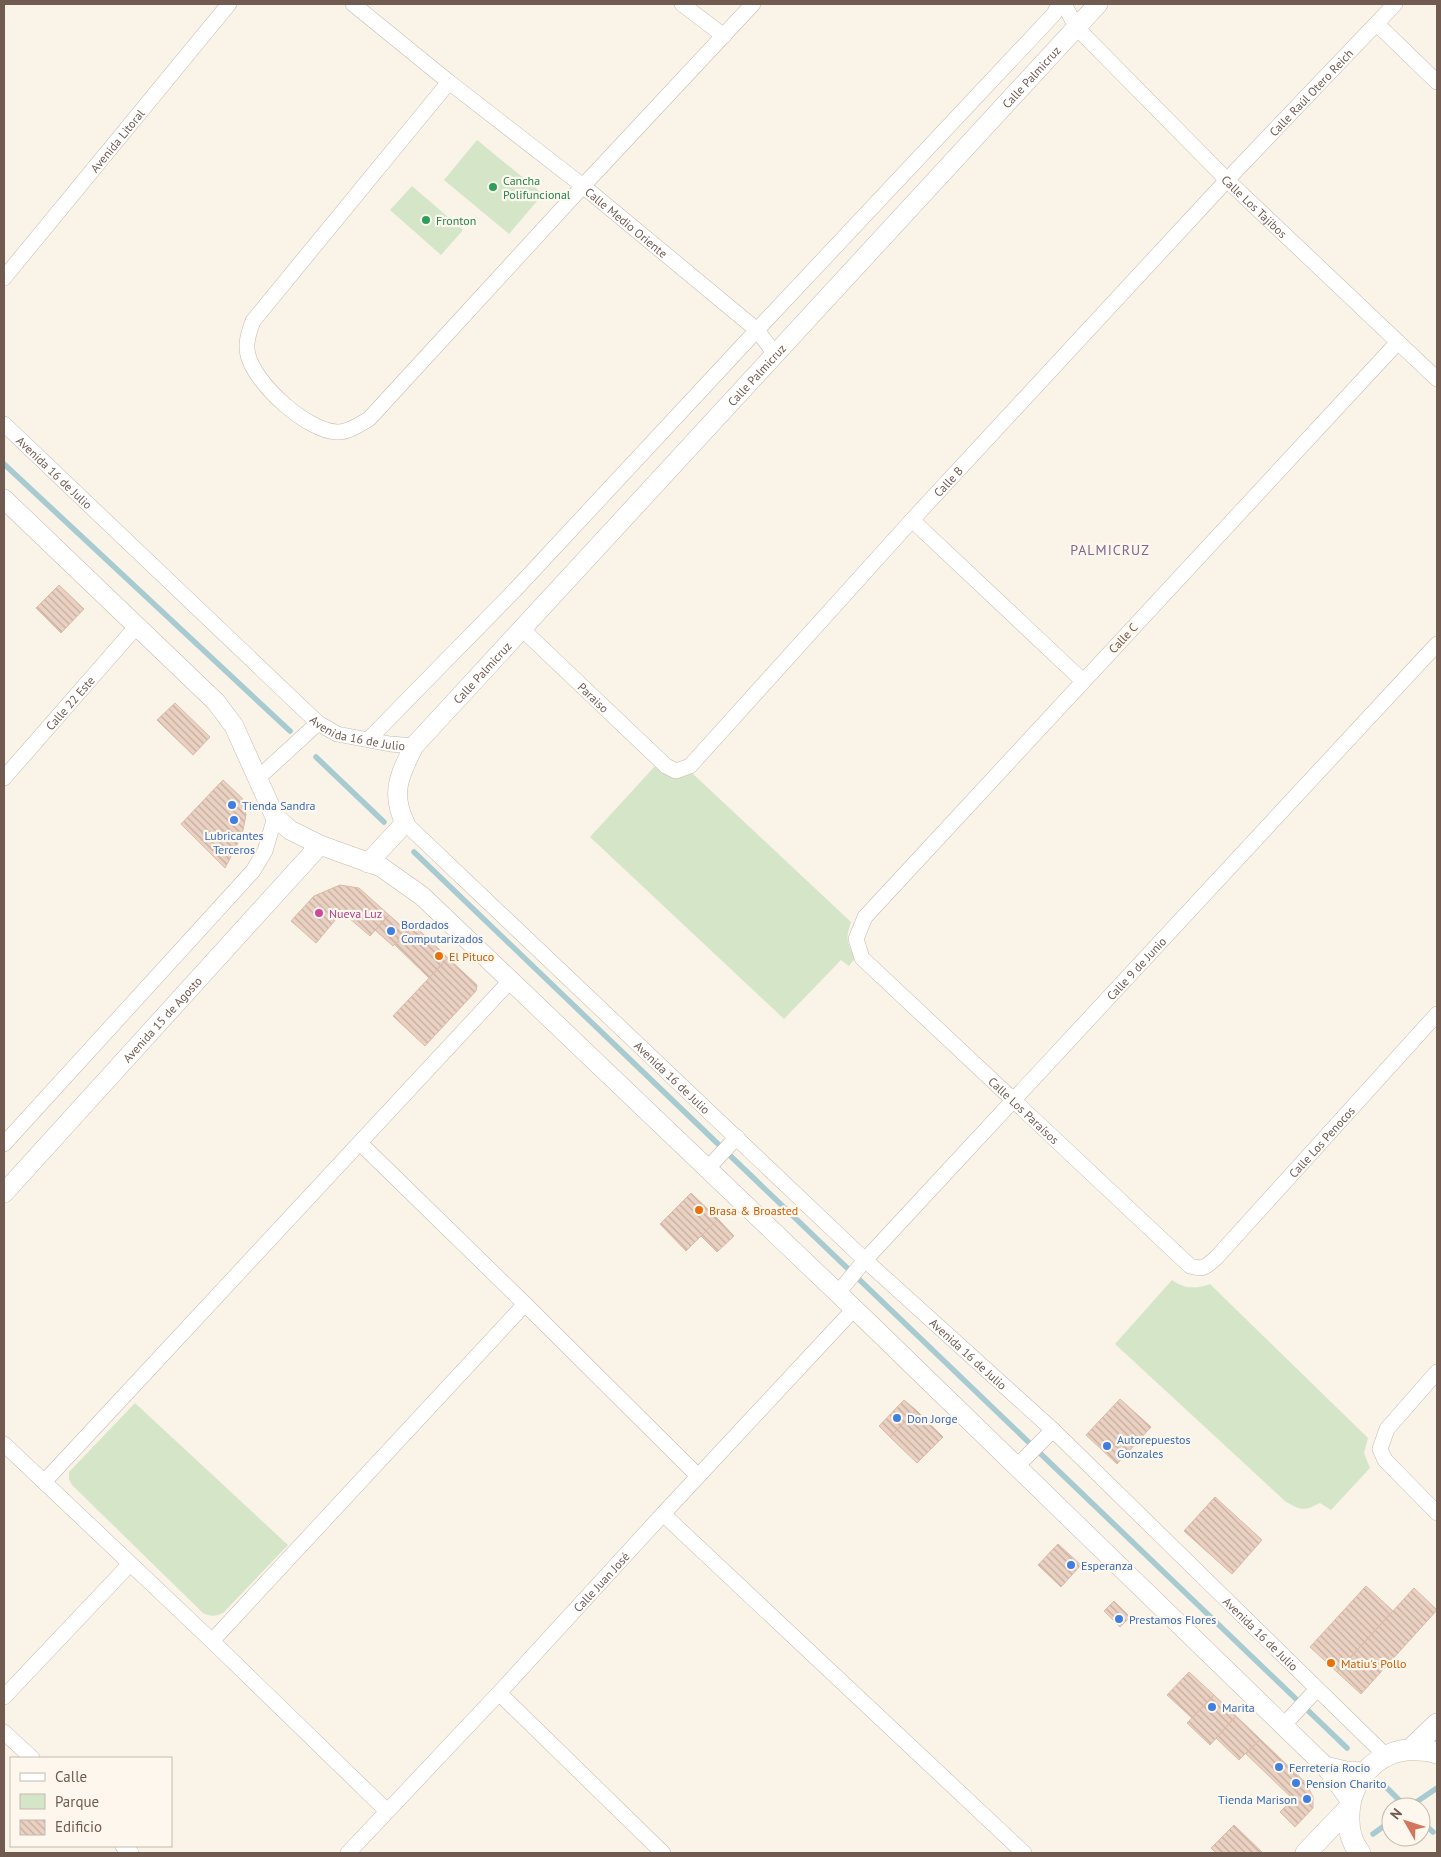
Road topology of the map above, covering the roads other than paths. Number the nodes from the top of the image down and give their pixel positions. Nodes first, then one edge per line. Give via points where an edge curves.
1 (229, 4) edge
2 (353, 4) edge
3 (682, 4) edge
4 (753, 4) edge
5 (1059, 4) edge
6 (1064, 4) edge
7 (1098, 4) edge
8 (1395, 4) edge
9 (1376, 24) junction
10 (1076, 27) junction
11 (724, 36) junction
12 (449, 82) junction
13 (1437, 82) edge
14 (1227, 180) junction
15 (583, 186) junction
16 (4, 278) edge
17 (757, 330) junction
18 (1398, 342) junction
19 (775, 354) junction
20 (1437, 379) edge
21 (4, 424) edge
22 (4, 499) edge
23 (912, 520) junction
24 (136, 627) junction
25 (522, 630) junction
26 (1437, 644) edge
27 (1084, 681) junction
28 (312, 728) junction
29 (369, 739) junction
30 (414, 746) junction
31 (666, 766) joint
32 (4, 778) edge
33 (257, 779) junction
34 (275, 817) junction
35 (403, 825) junction
36 (320, 845) junction
37 (368, 863) junction
38 (856, 939) joint
39 (511, 980) junction
40 (1436, 1017) edge
41 (1014, 1101) junction
42 (734, 1140) junction
43 (4, 1144) edge
44 (360, 1144) junction
45 (712, 1164) junction
46 (4, 1193) edge
47 (862, 1263) junction
48 (1203, 1268) joint
49 (841, 1288) junction
50 (526, 1304) junction
51 (854, 1309) junction
52 (1437, 1372) edge
53 (1053, 1430) junction
54 (4, 1444) edge
55 (1022, 1461) junction
56 (698, 1476) junction
57 (44, 1482) junction
58 (1437, 1513) edge
59 (663, 1514) junction
60 (130, 1564) junction
61 (212, 1641) junction
62 (499, 1693) junction
63 (1313, 1694) junction
64 (4, 1697) edge
65 (1288, 1720) junction
66 (1437, 1724) edge
67 (4, 1732) edge
68 (1411, 1749) junction
69 (1437, 1753) edge
70 (1386, 1756) junction
71 (31, 1757) edge
72 (1325, 1766) junction
73 (1365, 1772) junction
74 (1349, 1805) junction
75 (387, 1812) junction
76 (348, 1853) edge
77 (663, 1853) edge
78 (1024, 1853) edge
79 (1306, 1853) edge
80 (1360, 1853) edge

1 - 16 street, Avenida Litoral
2 - 12 street, Calle Medio Oriente
3 - 11 street
4 - 11 street
5 - 17 street via 1054,14
6 - 10 street, Calle Los Tajibos
7 - 10 street, Calle Palmicruz
8 - 9 street, Calle Raúl Otero Reich
9 - 13 street
9 - 14 street, Calle Raúl Otero Reich
10 - 14 street, Calle Los Tajibos
10 - 19 street, Calle Palmicruz
11 - 15 street
12 - 15 street, Calle Medio Oriente
12 - 15 street via 253,321 247,338 252,368 282,402 328,431 340,433 369,419
14 - 18 street, Calle Los Tajibos
14 - 23 street, Calle B
15 - 17 street, Calle Medio Oriente
17 - 19 street, Calle Medio Oriente
17 - 29 street via 515,590
18 - 20 street, Calle Los Tajibos
18 - 27 street, Calle C
19 - 25 street, Calle Palmicruz
21 - 28 street, Avenida 16 de Julio
22 - 24 street
23 - 27 street
23 - 31 street, Calle B via 690,766 676,771
24 - 32 street, Calle 22 Este
24 - 33 street via 216,702 234,726
25 - 30 street, Calle Palmicruz
25 - 31 street, Paraiso
26 - 41 street, Calle 9 de Junio
27 - 38 street, Calle C via 865,917
28 - 29 street, Avenida 16 de Julio
28 - 33 street
29 - 30 street, Avenida 16 de Julio
30 - 35 street, Avenida 16 de Julio via 398,788 398,809
33 - 34 street
34 - 36 street via 290,830
34 - 43 street via 265,851 253,871
35 - 37 street
35 - 42 street, Avenida 16 de Julio
36 - 37 street
36 - 46 street, Avenida 15 de Agosto
37 - 39 street via 382,867 422,896
38 - 41 street, Calle Los Paraísos via 862,958
39 - 44 street
39 - 45 street
40 - 48 street, Calle Los Penocos via 1216,1258
41 - 47 street, Calle 9 de Junio
41 - 48 street, Calle Los Paraísos via 1190,1266
42 - 45 street
42 - 47 street, Avenida 16 de Julio
44 - 50 street
44 - 57 street
45 - 49 street
47 - 49 street, Calle 9 de Junio
47 - 53 street, Avenida 16 de Julio
49 - 51 street
50 - 56 street
50 - 61 street
51 - 55 street
51 - 56 street, Calle Juan José
52 - 58 street via 1387,1429 1380,1449 1385,1460
53 - 55 street
53 - 63 street, Avenida 16 de Julio
54 - 57 street
55 - 65 street
56 - 59 street, Calle Juan José
57 - 60 street
59 - 62 street, Calle Juan José
59 - 78 street
60 - 61 street
60 - 64 street
61 - 75 street
62 - 75 street, Calle Juan José
62 - 77 street
63 - 65 street
63 - 70 street, Avenida 16 de Julio
65 - 72 street
66 - 68 main road
67 - 71 street
68 - 69 main road
68 - 70 main road
70 - 73 main road
72 - 73 street
72 - 74 street
73 - 74 main road
74 - 79 main road
74 - 80 main road via 1349,1830
75 - 76 street, Calle Juan José

